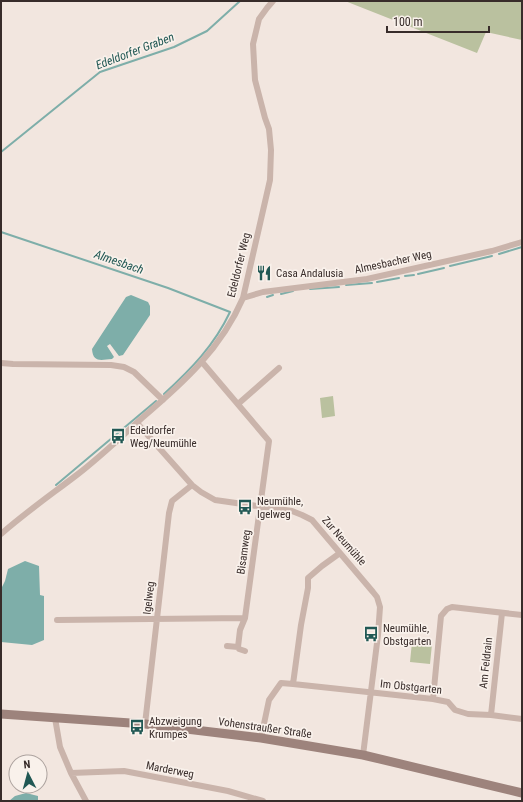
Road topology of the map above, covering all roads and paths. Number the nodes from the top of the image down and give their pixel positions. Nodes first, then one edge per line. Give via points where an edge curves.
1 (273, 1) edge
2 (522, 242) edge
3 (242, 298) junction
4 (202, 362) junction
5 (1, 363) edge
6 (279, 368) dead end
7 (163, 400) junction
8 (238, 404) junction
9 (137, 423) junction
10 (192, 485) junction
11 (260, 507) junction
12 (1, 534) edge
13 (340, 553) junction
14 (502, 613) junction
15 (522, 615) edge
16 (245, 618) junction
17 (157, 619) junction
18 (56, 620) dead end
19 (226, 646) dead end
20 (238, 646) junction
21 (245, 651) dead end
22 (293, 684) junction
23 (371, 693) junction
24 (434, 699) junction
25 (1, 714) edge
26 (491, 715) junction
27 (55, 718) junction
28 (522, 719) edge
29 (145, 724) junction
30 (261, 738) junction
31 (363, 755) junction
32 (71, 773) junction
33 (522, 793) edge
34 (86, 801) edge
35 (263, 801) edge

1 - 3 street, Edeldorfer Weg via 260,19 253,44 255,80 269,129 270,180
2 - 3 street, Almesbacher Weg via 367,279 263,292
3 - 4 street, Edeldorfer Weg via 228,328
4 - 7 street, Edeldorfer Weg
4 - 8 street, Bisamweg
5 - 7 street via 124,367 134,372
6 - 8 street
7 - 9 street, Edeldorfer Weg
8 - 11 street, Bisamweg via 269,441
9 - 10 street, Zur Neumühle
9 - 12 street, Edeldorfer Weg via 79,474
10 - 11 street, Zur Neumühle via 215,500
10 - 17 street, Igelweg via 172,501
11 - 13 street, Zur Neumühle via 292,511 312,520
11 - 16 street, Bisamweg
13 - 22 street via 308,578
13 - 23 street, Zur Neumühle via 377,597 380,607
14 - 15 street
14 - 24 street via 452,607 444,611
14 - 26 street, Am Feldrain
16 - 17 street
16 - 20 street, Bisamweg
17 - 18 street
17 - 29 street, Igelweg
19 - 20 street
20 - 21 street
22 - 23 street, Im Obstgarten
22 - 30 street, Im Obstgarten via 281,683 269,700
23 - 24 street, Im Obstgarten
23 - 31 street, Zur Neumühle
24 - 26 street, Im Obstgarten via 448,702 455,710 468,714
25 - 27 main road, Vohenstraußer Straße
26 - 28 street, Im Obstgarten
27 - 29 main road, Vohenstraußer Straße
27 - 32 street via 60,747
29 - 30 main road, Vohenstraußer Straße
30 - 31 main road, Vohenstraußer Straße
31 - 33 main road, Vohenstraußer Straße
32 - 34 street
32 - 35 street, Marderweg via 124,771 228,791

